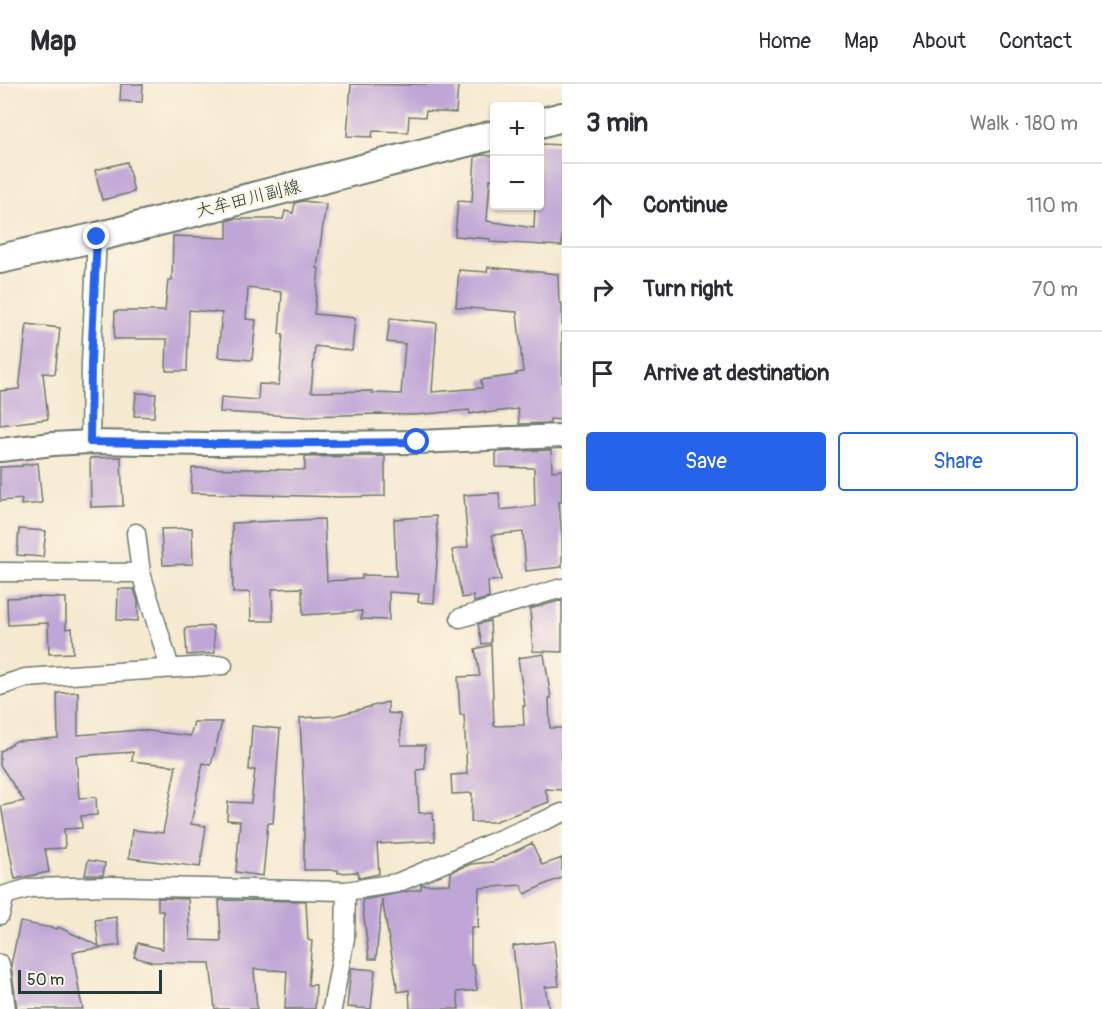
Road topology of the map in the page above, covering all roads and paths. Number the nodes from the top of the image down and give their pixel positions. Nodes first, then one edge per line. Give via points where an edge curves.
1 (562, 117) edge
2 (544, 122) edge
3 (490, 136) edge
4 (97, 237) junction
5 (0, 259) edge
6 (562, 436) edge
7 (90, 442) junction
8 (0, 450) edge
9 (136, 533) dead end
10 (0, 572) edge
11 (141, 573) junction
12 (562, 588) edge
13 (460, 618) dead end
14 (223, 665) dead end
15 (171, 668) junction
16 (0, 686) edge
17 (562, 813) edge
18 (346, 891) junction
19 (2, 894) edge
20 (0, 915) edge
21 (0, 964) edge
22 (6, 1009) edge
23 (332, 1009) edge

1 - 2 main road
3 - 4 main road, 大牟田川副線
4 - 5 main road, 大牟田川副線
4 - 7 street
6 - 7 street via 417,442
7 - 8 street
9 - 11 street
10 - 11 street
11 - 15 street
12 - 13 street
14 - 15 street
15 - 16 street via 25,678
17 - 18 street via 397,883
18 - 19 street via 110,886 30,888
18 - 23 street via 345,938
19 - 20 street
21 - 22 street

